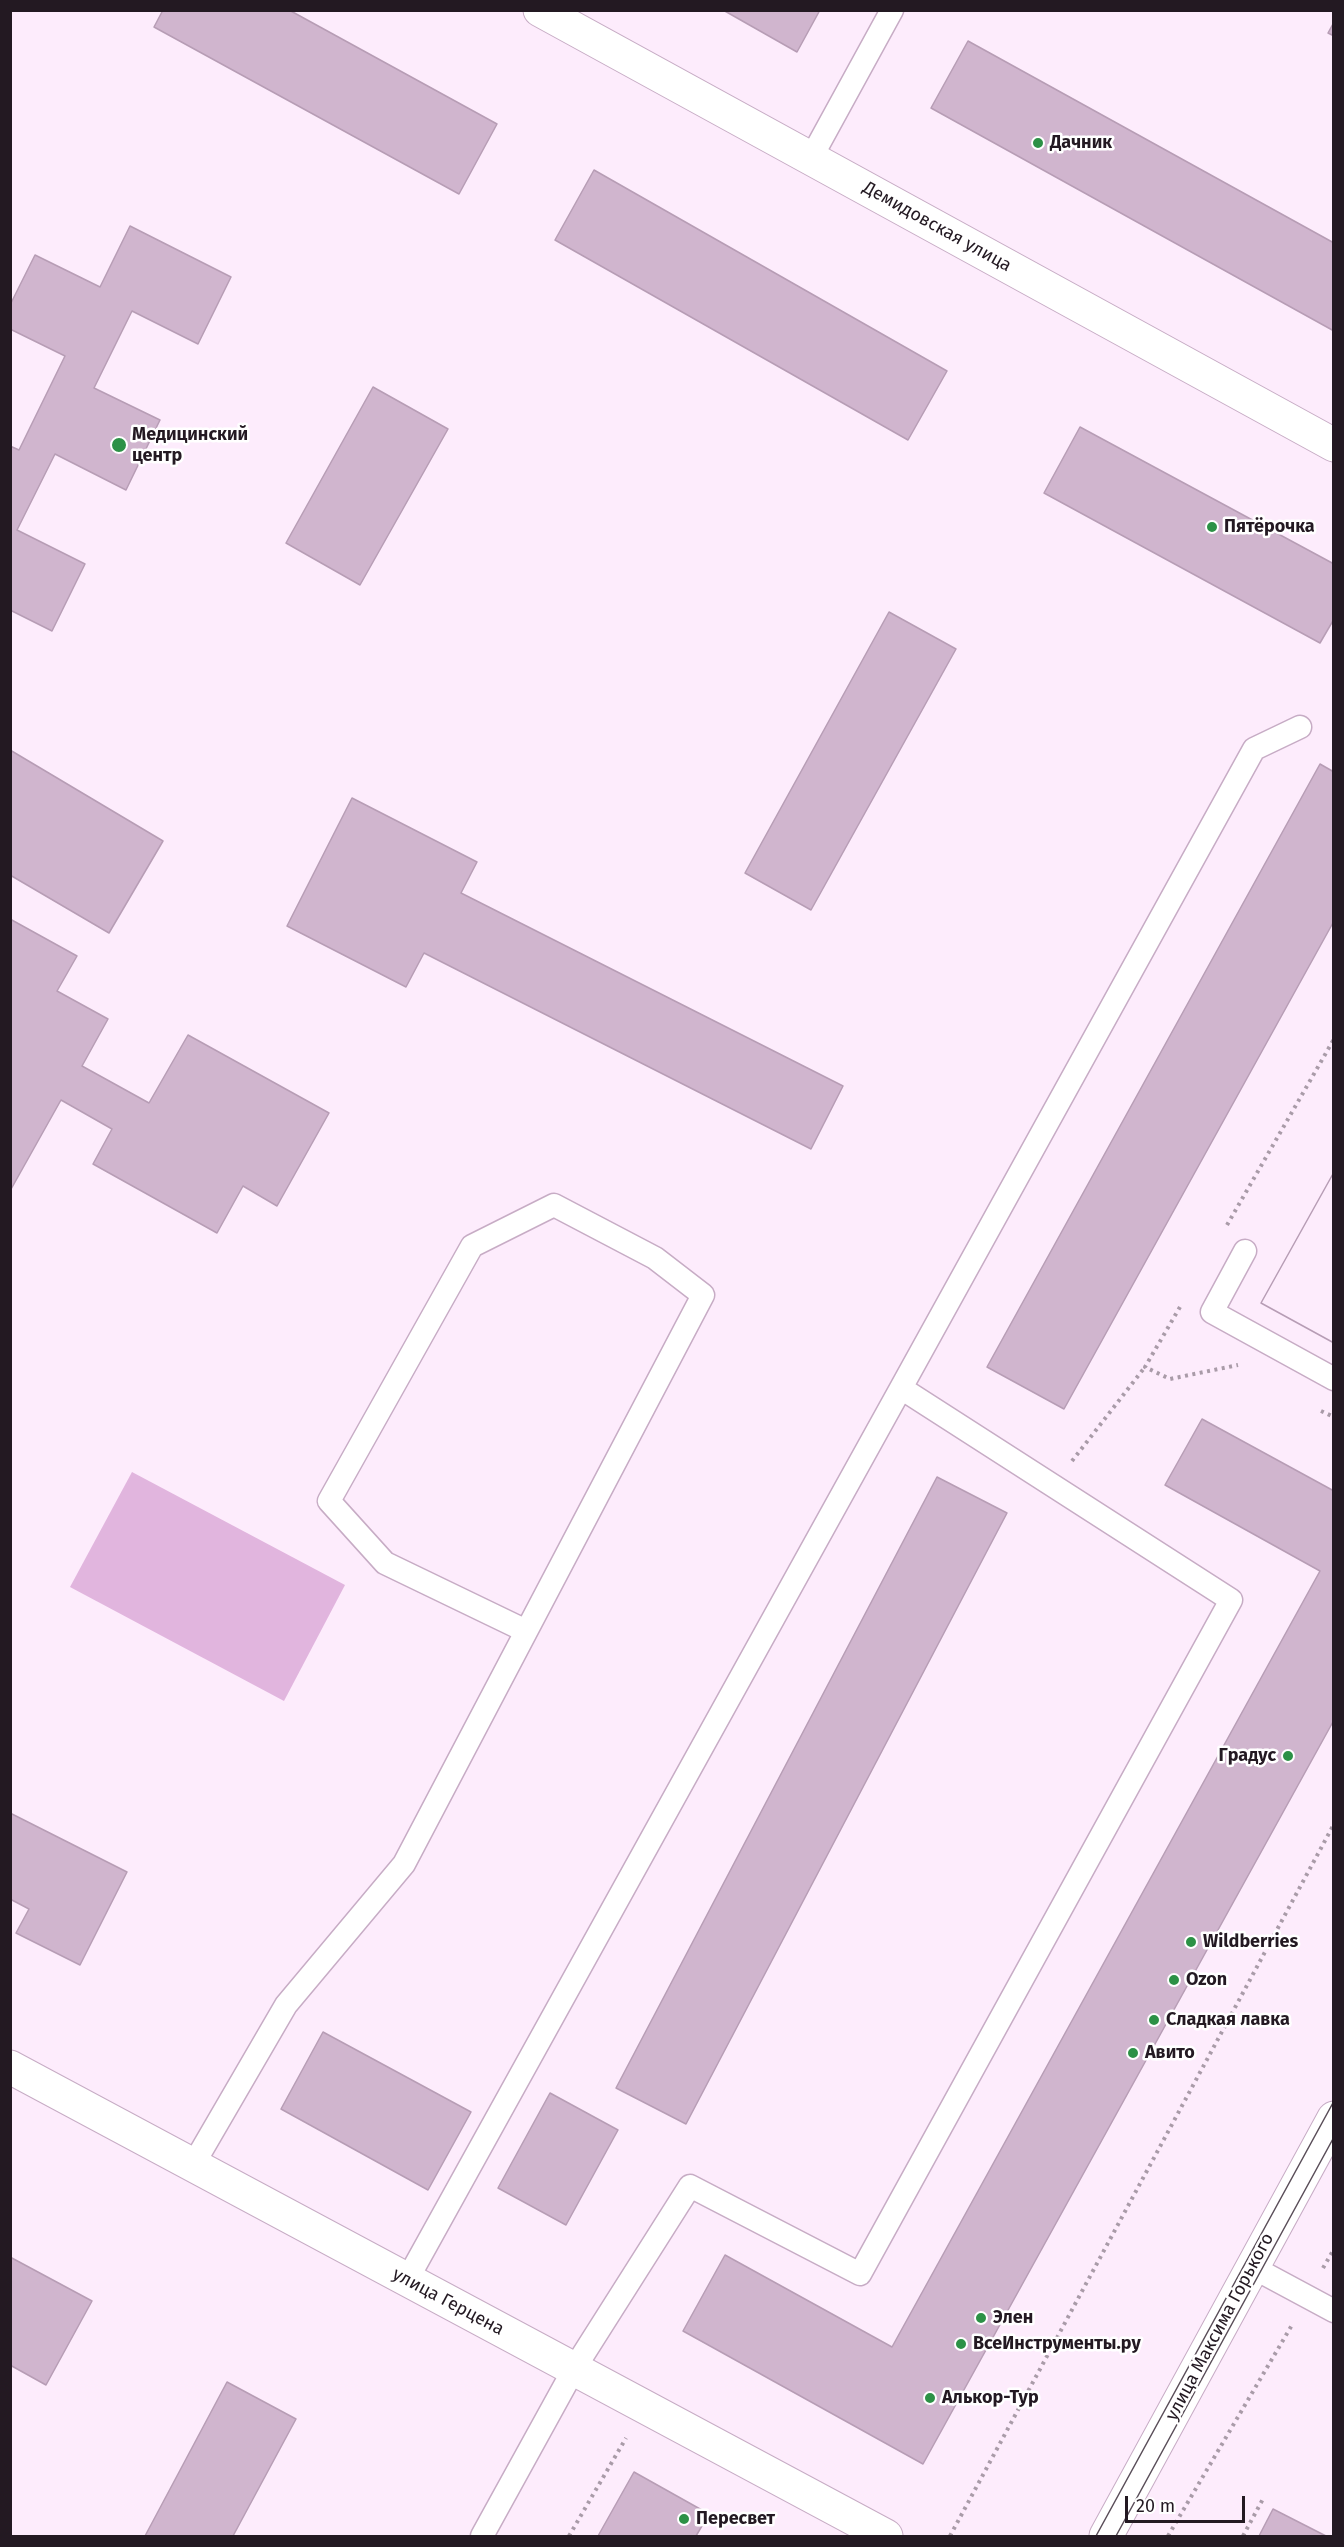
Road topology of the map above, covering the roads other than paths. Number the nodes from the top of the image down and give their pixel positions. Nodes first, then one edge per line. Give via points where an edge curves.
1 (540, 10) edge
2 (892, 10) edge
3 (811, 158) junction
4 (1334, 445) edge
5 (1300, 727) dead end
6 (1245, 1251) dead end
7 (1334, 1379) edge
8 (901, 1388) junction
9 (526, 1631) junction
10 (10, 2067) edge
11 (1334, 2118) edge
12 (193, 2165) junction
13 (1252, 2267) junction
14 (407, 2280) junction
15 (1334, 2310) edge
16 (574, 2369) junction
17 (482, 2536) edge
18 (886, 2536) edge
19 (1106, 2536) edge

1 - 3 street, Демидовская улица
2 - 3 lane
3 - 4 street, Демидовская улица
5 - 8 lane via 1254,749
6 - 7 lane via 1212,1312
8 - 14 lane
8 - 16 lane via 1231,1600 860,2274 690,2186
9 - 9 lane via 703,1295 656,1258 554,1205 472,1246 329,1501 385,1563
9 - 12 lane via 404,1864 286,2005
10 - 12 street, улица Герцена
11 - 13 street, улица Максима Горького
12 - 14 street, улица Герцена
13 - 15 lane
13 - 19 street, улица Максима Горького
14 - 16 street, улица Герцена
16 - 17 lane
16 - 18 street, улица Герцена

